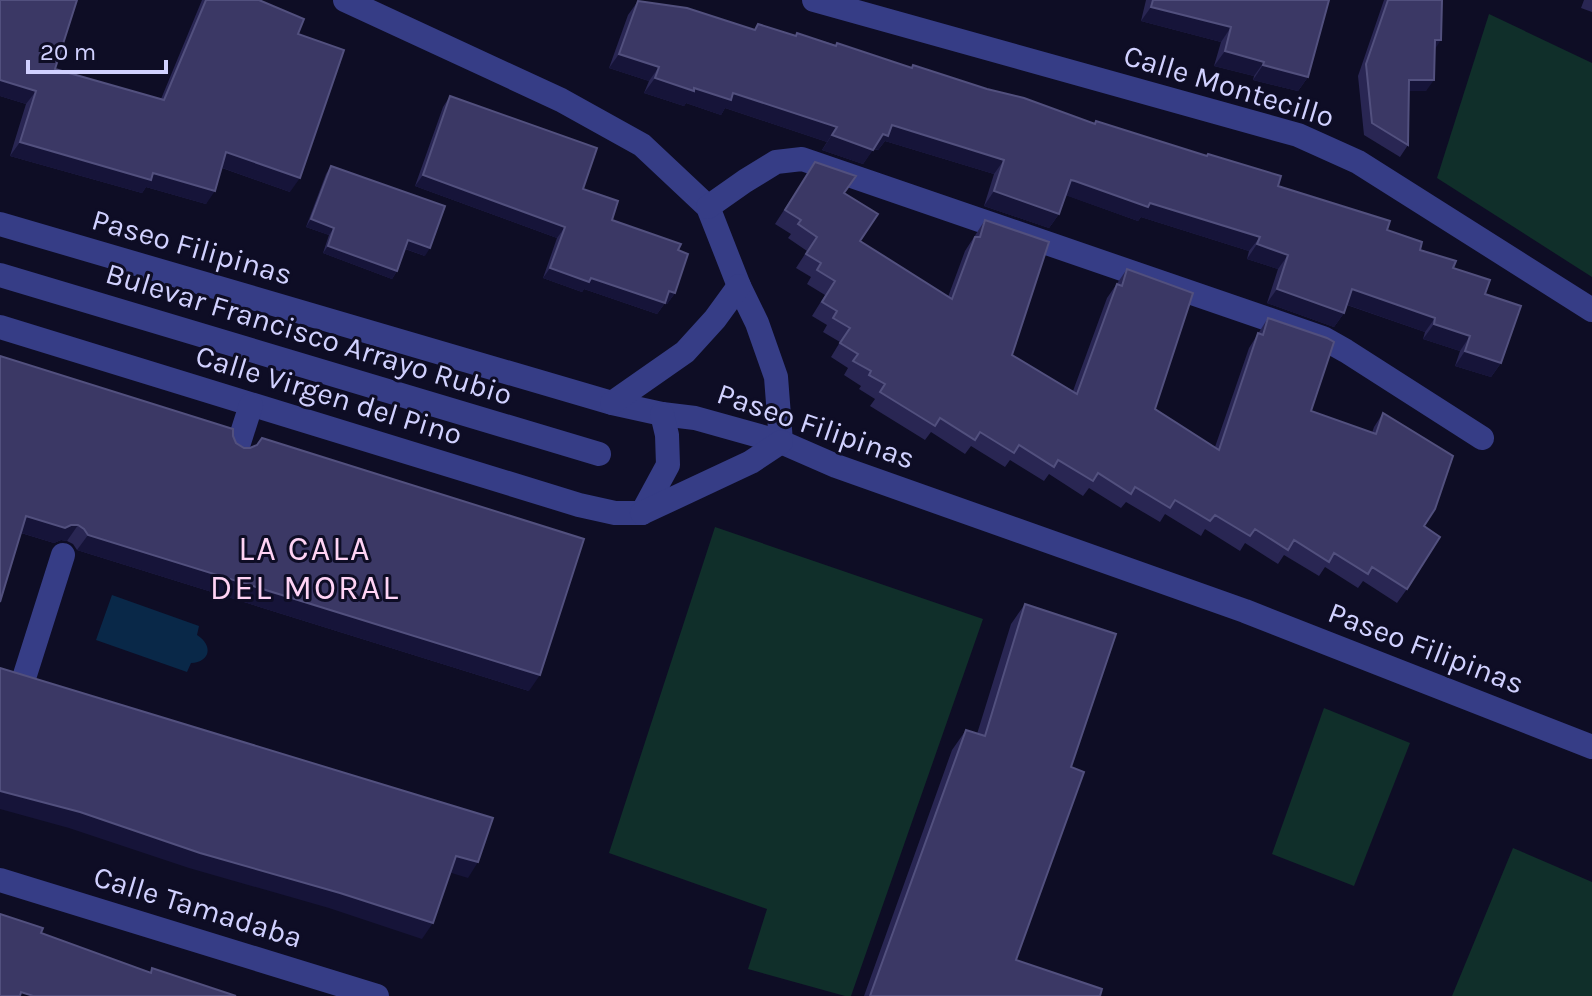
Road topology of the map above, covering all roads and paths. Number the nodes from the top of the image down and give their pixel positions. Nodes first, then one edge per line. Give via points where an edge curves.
1 (345, 0) edge
2 (814, 0) edge
3 (708, 207) junction
4 (0, 224) edge
5 (0, 275) edge
6 (739, 286) junction
7 (1592, 310) edge
8 (0, 327) edge
9 (612, 403) junction
10 (251, 405) junction
11 (662, 414) junction
12 (1482, 438) dead end
13 (781, 442) junction
14 (237, 449) edge
15 (599, 454) dead end
16 (642, 513) junction
17 (63, 555) dead end
18 (0, 670) edge
19 (1592, 747) edge
20 (0, 880) edge
21 (377, 996) edge

1 - 3 street via 561,100 642,145
2 - 7 street, Calle Montecillo via 1298,135 1358,162
3 - 6 street
3 - 12 street via 776,162 802,159 1323,338
4 - 9 street, Paseo Filipinas
5 - 15 street, Bulevar Francisco Arrayo Rubio
6 - 9 street via 685,352
6 - 13 street via 776,377
8 - 10 street, Calle Virgen del Pino
9 - 11 street, Paseo Filipinas
10 - 14 street
10 - 16 street, Calle Virgen del Pino via 579,505
11 - 13 street, Paseo Filipinas
11 - 16 street via 668,465
13 - 16 street, Calle Virgen del Pino via 751,462
13 - 19 street, Paseo Filipinas via 1245,611
17 - 18 street via 32,680
20 - 21 street, Calle Tamadaba

